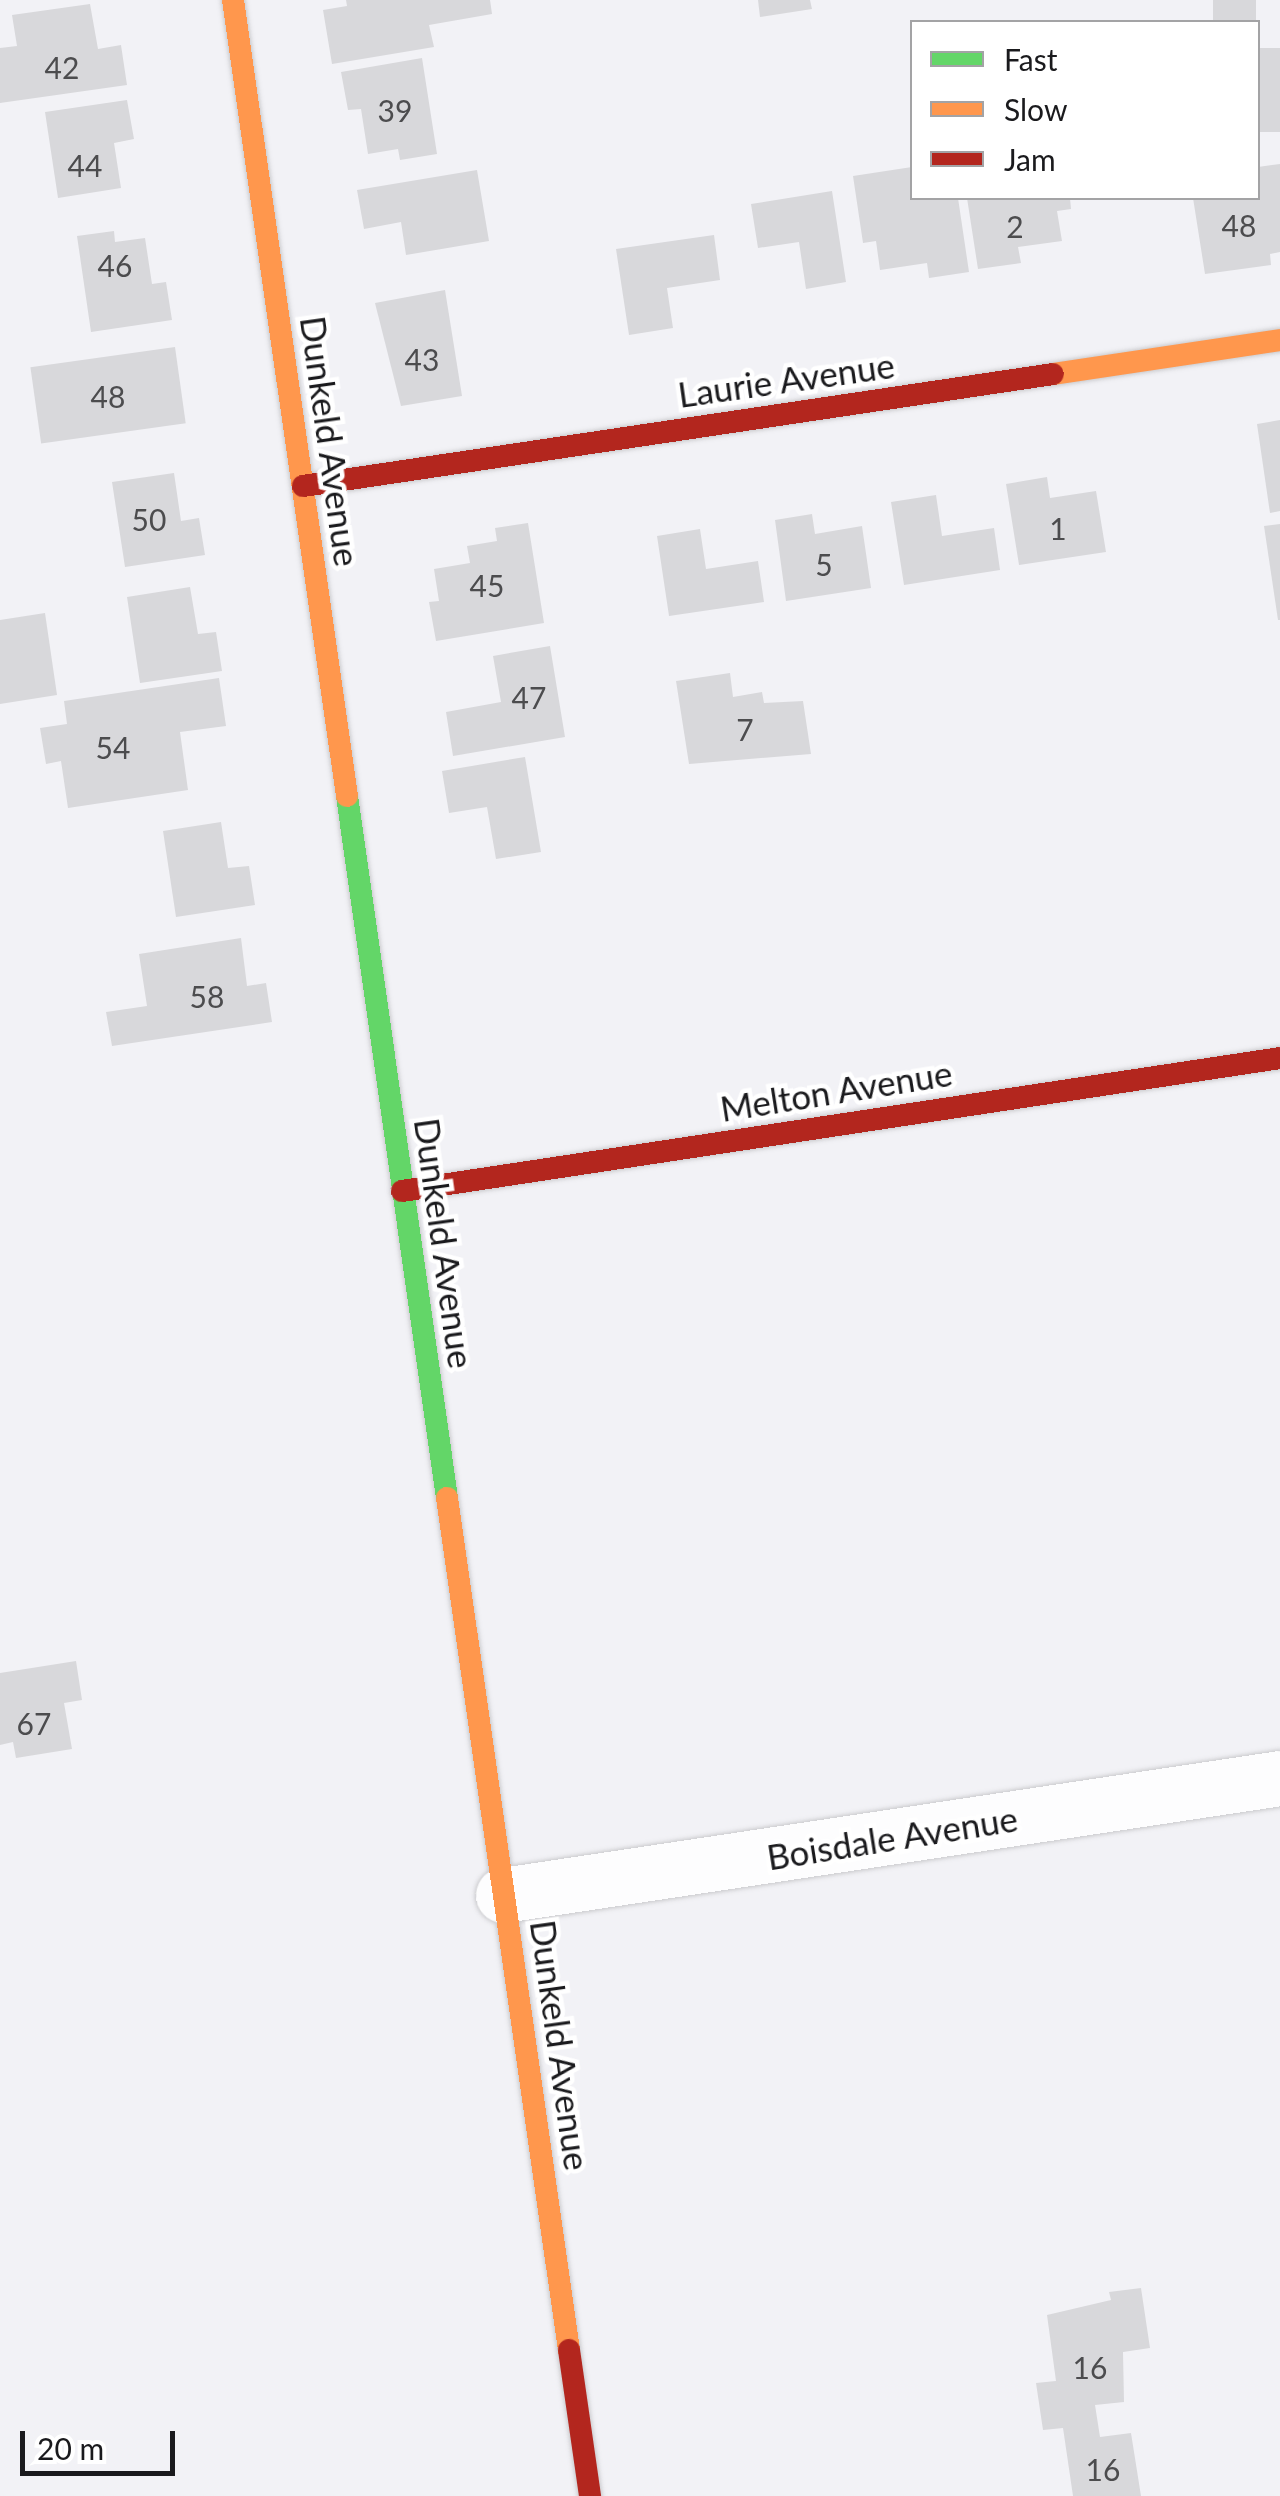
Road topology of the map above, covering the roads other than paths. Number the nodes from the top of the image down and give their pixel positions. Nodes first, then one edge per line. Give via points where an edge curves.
1 (233, 0) edge
2 (1280, 340) edge
3 (303, 486) junction
4 (1280, 1058) edge
5 (402, 1190) junction
6 (1280, 1778) edge
7 (504, 1895) junction
8 (590, 2496) edge

1 - 3 street, Dunkeld Avenue
2 - 3 street, Laurie Avenue
3 - 5 street, Dunkeld Avenue
4 - 5 street, Melton Avenue
5 - 7 street, Dunkeld Avenue
6 - 7 street, Boisdale Avenue
7 - 8 street, Dunkeld Avenue

